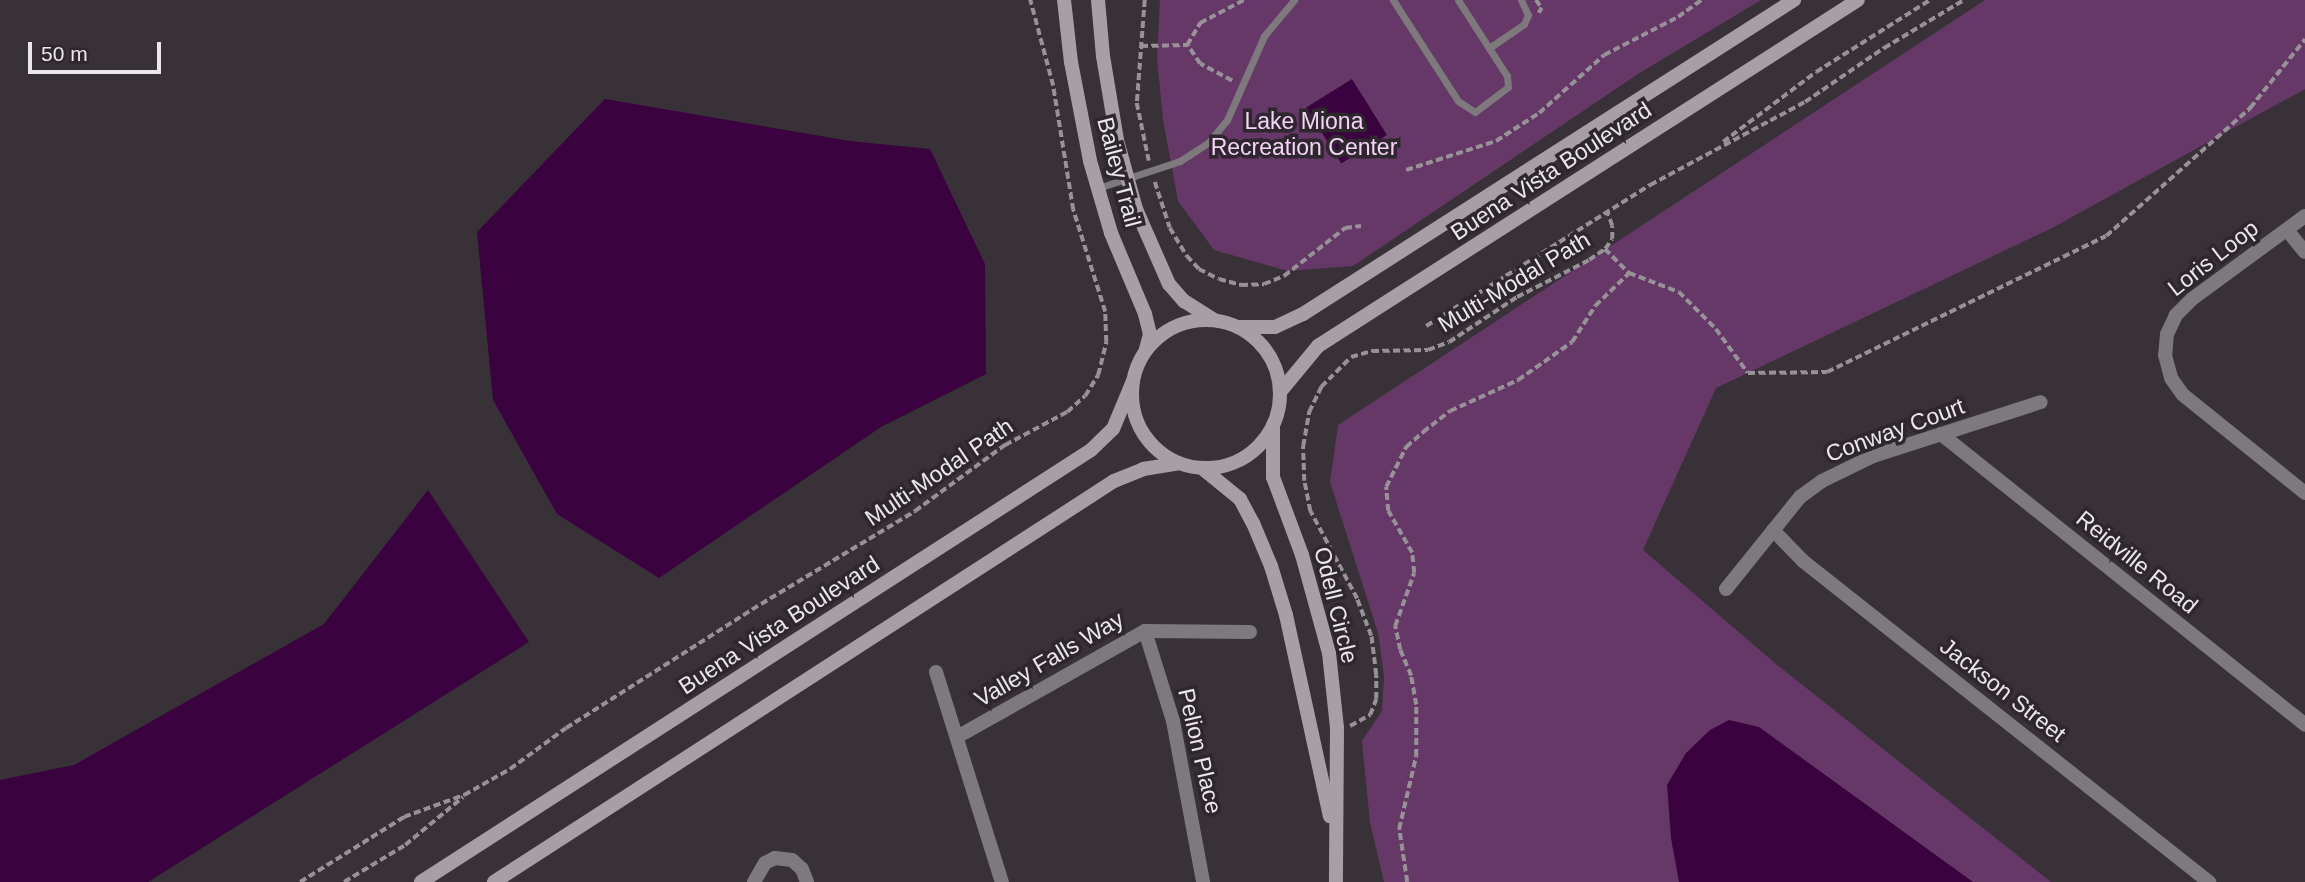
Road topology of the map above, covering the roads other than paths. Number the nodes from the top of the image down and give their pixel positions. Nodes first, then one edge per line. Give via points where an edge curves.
1 (1064, 0) edge
2 (1098, 0) edge
3 (1294, 0) edge
4 (1393, 0) edge
5 (1458, 0) edge
6 (1521, 0) edge
7 (1794, 0) edge
8 (1858, 0) edge
9 (1489, 48) junction
10 (1128, 179) junction
11 (1098, 188) junction
12 (2305, 216) edge
13 (2287, 230) junction
14 (2305, 252) edge
15 (1223, 322) junction
16 (1238, 327) junction
17 (1146, 350) junction
18 (1133, 381) junction
19 (1280, 392) junction
20 (2041, 402) dead end
21 (1273, 425) junction
22 (1941, 435) junction
23 (1180, 463) junction
24 (1202, 468) junction
25 (2305, 493) edge
26 (1773, 530) junction
27 (1726, 589) dead end
28 (1145, 631) junction
29 (1250, 632) dead end
30 (936, 672) dead end
31 (2305, 725) edge
32 (957, 737) junction
33 (1335, 842) junction
34 (421, 882) edge
35 (494, 882) edge
36 (754, 882) edge
37 (807, 882) edge
38 (1003, 882) edge
39 (1203, 882) edge
40 (1336, 882) edge
41 (2209, 882) edge

1 - 11 main road, Bailey Trail via 1080,114
2 - 10 main road, Bailey Trail via 1102,56
3 - 10 lane via 1265,36 1227,120 1209,142 1180,161
4 - 9 lane via 1458,101 1475,112 1508,87 1507,76
5 - 9 lane
6 - 9 lane via 1528,15 1524,24
7 - 16 main road, Buena Vista Boulevard via 1303,314 1275,327
8 - 19 main road, Buena Vista Boulevard via 1318,346
10 - 11 lane
10 - 15 main road, Bailey Trail via 1140,220 1169,284 1184,301 1210,319
11 - 17 main road, Bailey Trail via 1111,233 1145,314 1150,334
12 - 13 street, Loris Loop
13 - 14 street
13 - 25 street, Loris Loop via 2176,315 2167,334 2165,355 2171,378 2182,394
15 - 16 main road, Buena Vista Boulevard
15 - 17 main road, Buena Vista Boulevard via 1180,324
16 - 19 main road, Buena Vista Boulevard via 1268,354
17 - 18 main road, Buena Vista Boulevard
18 - 23 main road, Buena Vista Boulevard via 1133,406 1141,430 1157,450
18 - 34 main road, Buena Vista Boulevard via 1113,429 1091,450
19 - 21 main road, Buena Vista Boulevard
20 - 22 street, Conway Court
21 - 24 main road, Buena Vista Boulevard via 1244,458
21 - 33 main road, Odell Circle via 1273,477 1302,555 1329,653 1337,728
22 - 26 street, Conway Court via 1873,456 1822,481 1800,497
22 - 31 street, Reidville Road
23 - 24 main road, Buena Vista Boulevard
23 - 35 main road, Buena Vista Boulevard via 1143,469 1114,481
24 - 33 main road, Odell Circle via 1240,499 1271,566 1302,681
26 - 27 street, Conway Court
26 - 41 street, Jackson Street via 1803,561
28 - 29 street, Valley Falls Way
28 - 32 street, Valley Falls Way
28 - 39 street, Pelion Place via 1173,721
30 - 32 street
32 - 38 street
33 - 40 main road, Odell Circle
36 - 37 street via 765,863 775,858 792,860

